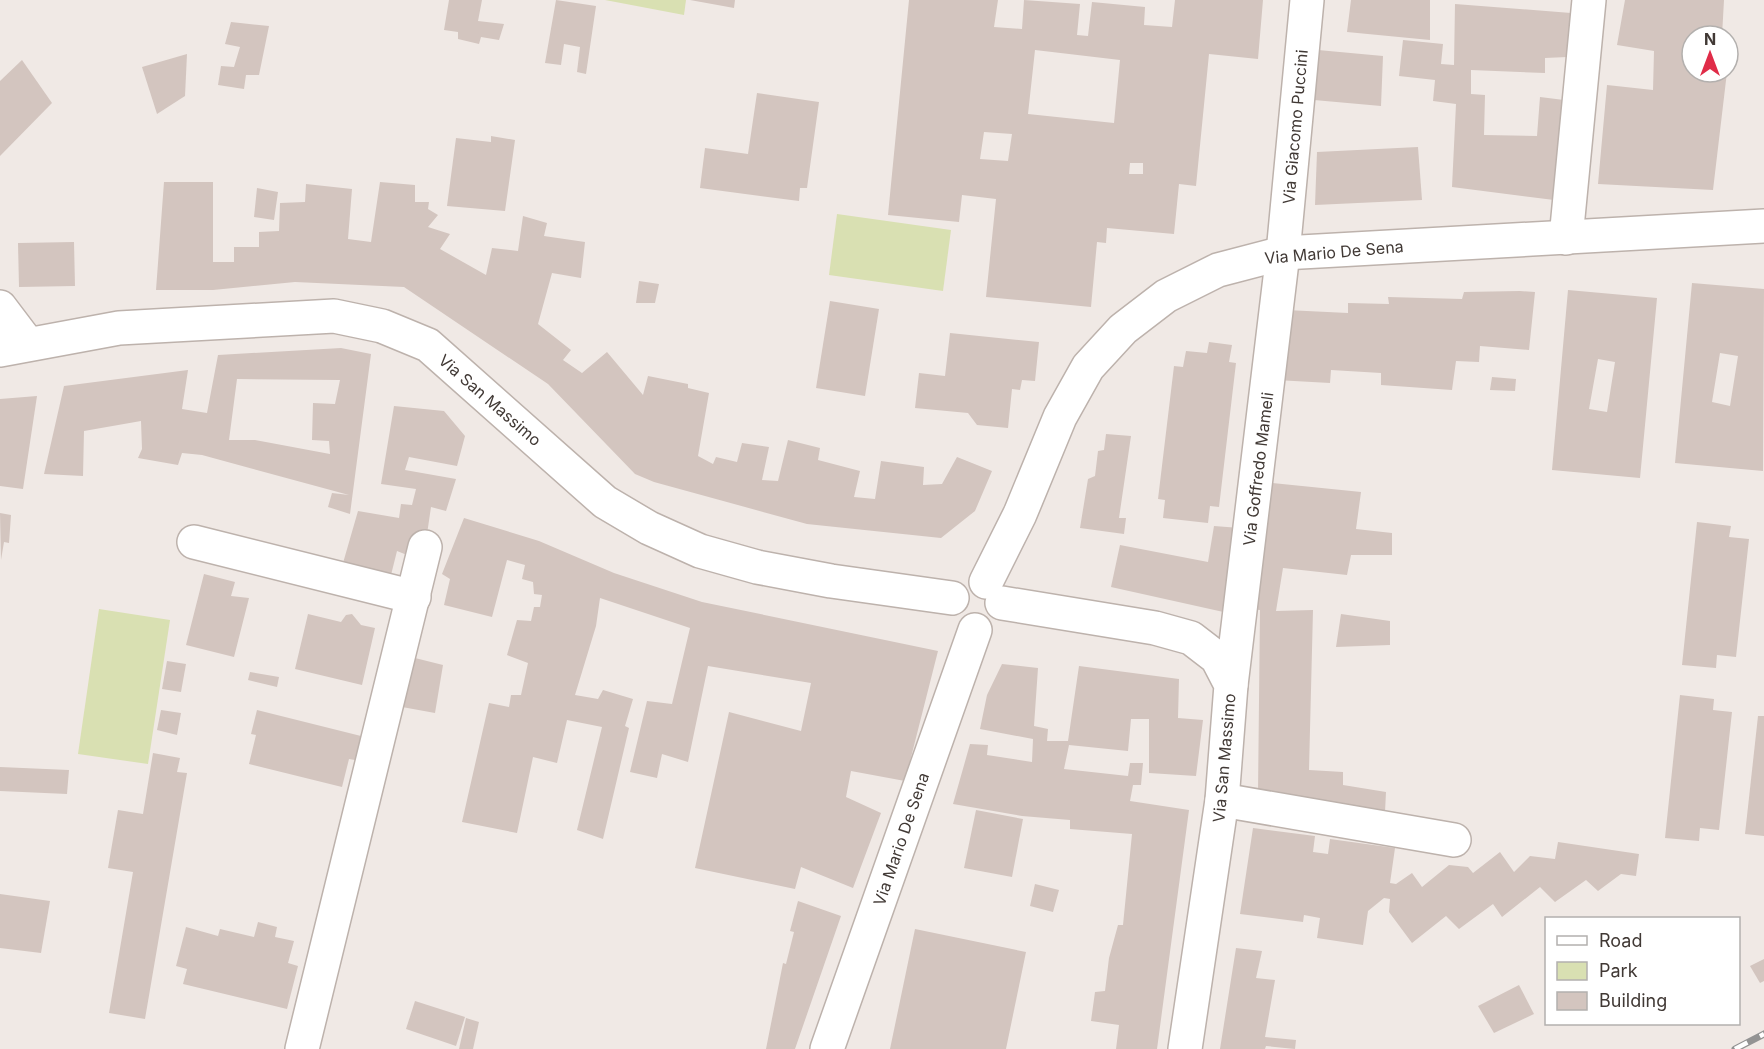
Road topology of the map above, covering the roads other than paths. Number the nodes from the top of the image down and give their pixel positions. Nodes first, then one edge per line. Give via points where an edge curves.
1 (1307, 0) edge
2 (1589, 0) edge
3 (1764, 226) edge
4 (1566, 238) junction
5 (1283, 253) junction
6 (0, 307) edge
7 (14, 347) edge
8 (194, 542) dead end
9 (425, 547) dead end
10 (994, 593) junction
11 (414, 597) junction
12 (952, 598) junction
13 (975, 630) junction
14 (1231, 685) junction
15 (1222, 800) junction
16 (1454, 840) dead end
17 (302, 1049) edge
18 (827, 1049) edge
19 (1185, 1049) edge

1 - 5 street, Via Giacomo Puccini
2 - 4 street
3 - 4 street, Via Mario De Sena
4 - 5 street, Via Mario De Sena
5 - 10 street, Via Mario De Sena via 1218,270 1166,296 1123,329 1088,367 1060,417 1020,514
5 - 14 street, Via Goffredo Mameli
6 - 7 street
7 - 12 street, Via San Massimo via 119,328 334,316 382,326 428,345 605,502 649,528 700,551 757,567
8 - 11 street
9 - 11 street
10 - 12 street via 970,581
10 - 13 street via 994,623
10 - 14 street, Via San Massimo via 1191,638 1216,658
11 - 17 street
12 - 13 street via 954,615 966,628
13 - 18 street, Via Mario De Sena
14 - 15 street, Via San Massimo
15 - 16 street
15 - 19 street, Via San Massimo

